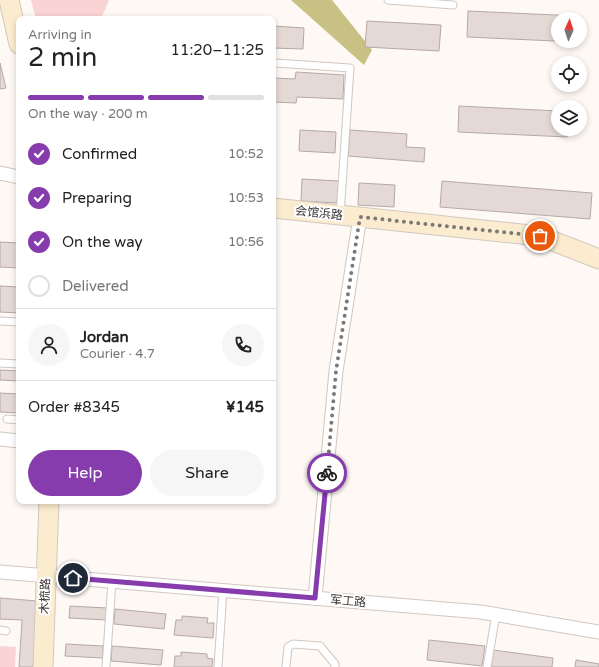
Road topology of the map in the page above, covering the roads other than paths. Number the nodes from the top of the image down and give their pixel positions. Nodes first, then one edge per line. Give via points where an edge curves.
1 (8, 0) edge
2 (20, 0) edge
3 (388, 0) edge
4 (453, 5) dead end
5 (23, 16) edge
6 (16, 32) edge
7 (276, 63) edge
8 (0, 173) edge
9 (16, 176) edge
10 (276, 208) edge
11 (340, 215) junction
12 (360, 217) junction
13 (599, 259) edge
14 (0, 321) edge
15 (16, 322) edge
16 (0, 363) edge
17 (16, 364) edge
18 (7, 419) dead end
19 (16, 420) edge
20 (0, 440) edge
21 (16, 441) edge
22 (49, 504) edge
23 (0, 572) edge
24 (46, 576) junction
25 (112, 581) junction
26 (223, 590) junction
27 (315, 598) junction
28 (496, 614) junction
29 (599, 632) edge
30 (43, 667) edge
31 (106, 667) edge
32 (218, 667) edge
33 (286, 667) edge
34 (335, 667) edge
35 (487, 667) edge

1 - 6 street
2 - 5 street
3 - 4 lane
7 - 11 lane via 350,68
8 - 9 street
10 - 11 street, 会馆浜路
11 - 12 street, 会馆浜路
12 - 13 street, 会馆浜路 via 540,236
12 - 27 street via 336,371
14 - 15 lane
16 - 17 lane
18 - 19 lane
20 - 21 street
22 - 24 street, 木梳路
23 - 24 street, 军工路
24 - 25 street, 军工路
24 - 30 street, 木梳路
25 - 26 street, 军工路
25 - 31 lane
26 - 27 street, 军工路
26 - 32 lane
27 - 28 street, 军工路
28 - 29 street, 军工路
28 - 35 lane
33 - 34 lane via 288,647 293,644 320,646

